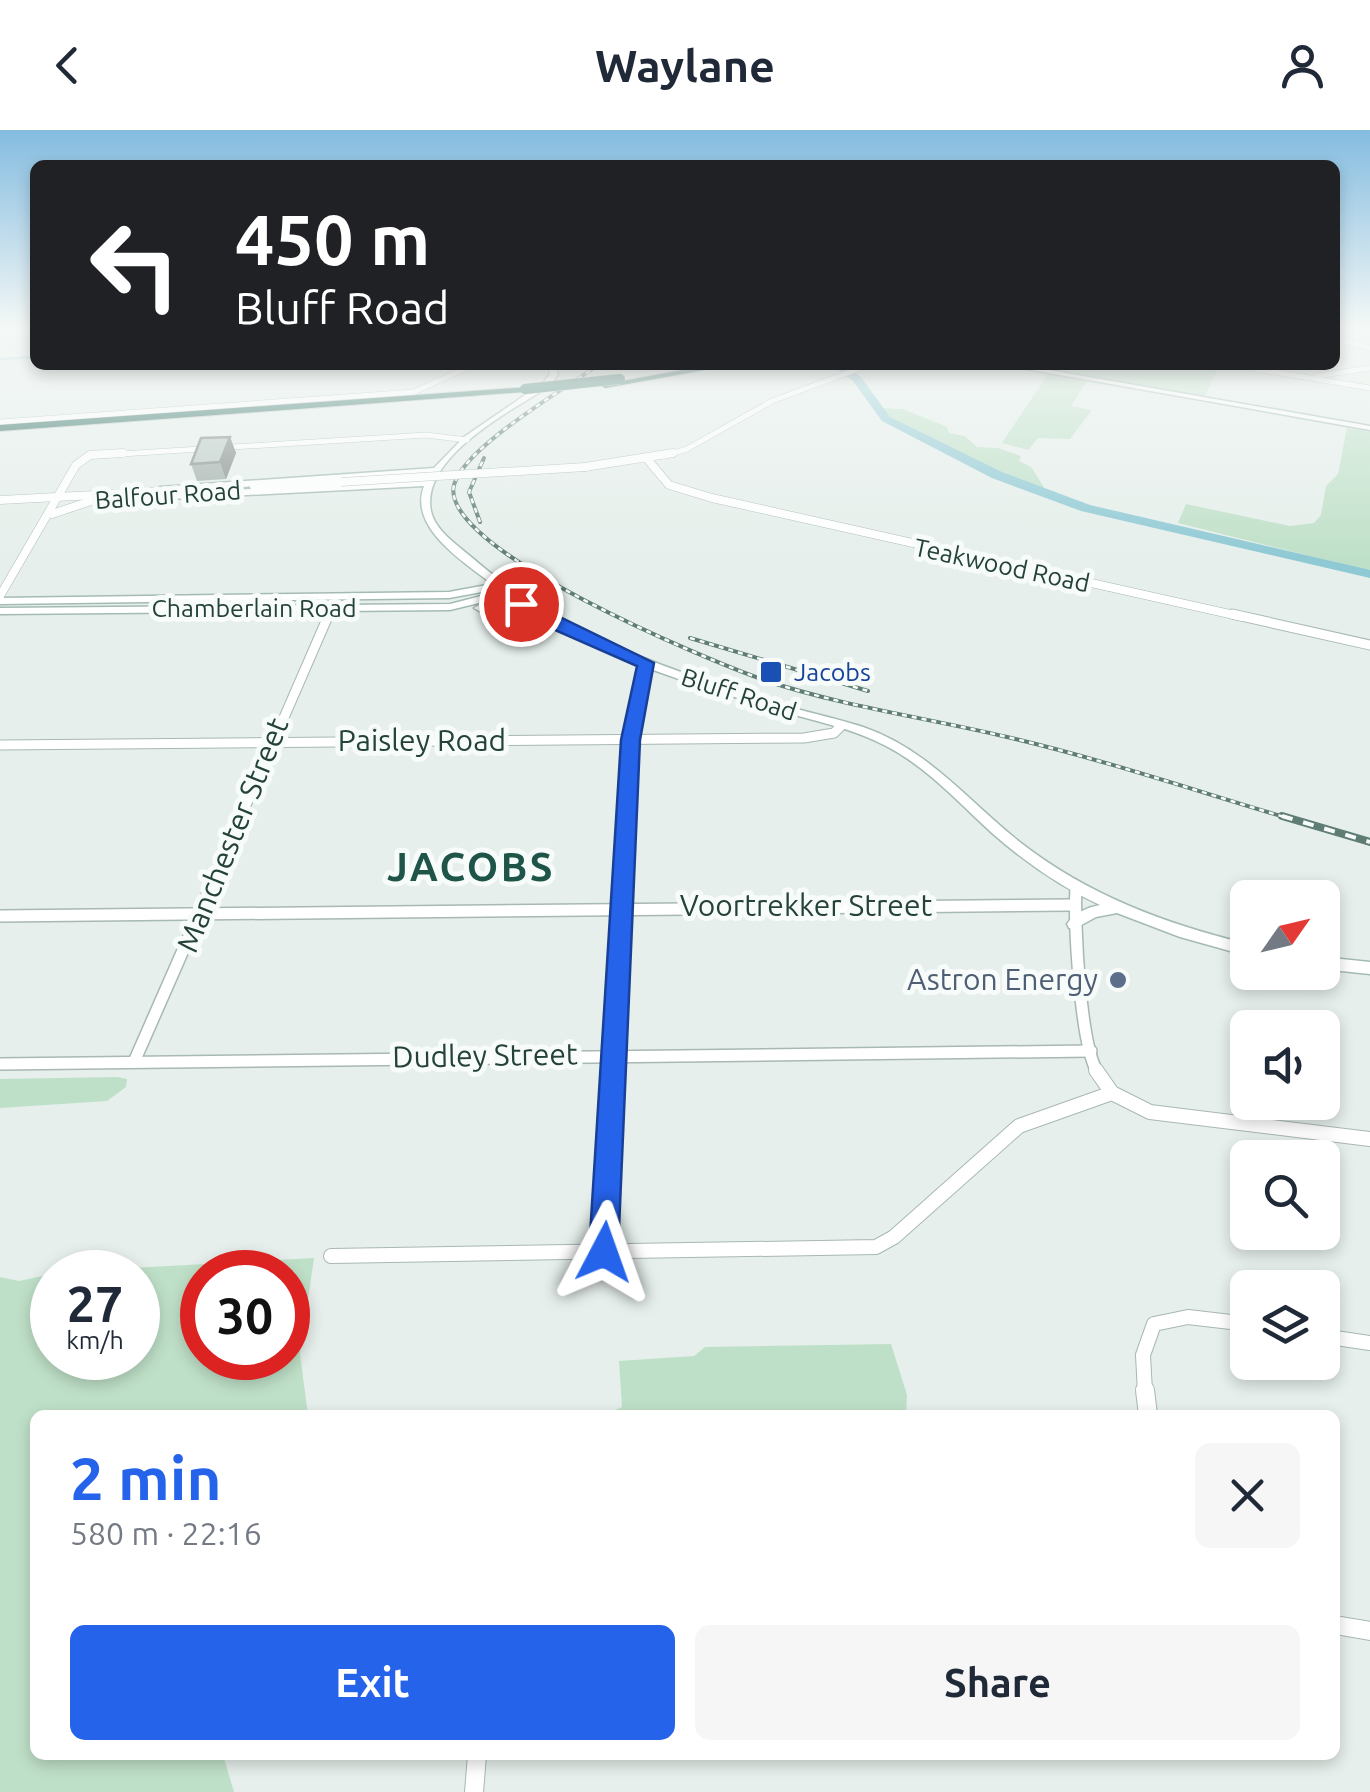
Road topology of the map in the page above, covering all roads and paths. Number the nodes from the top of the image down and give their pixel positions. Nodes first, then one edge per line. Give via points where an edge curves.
1 (288, 404) edge
2 (363, 404) edge
3 (376, 404) edge
4 (519, 404) edge
5 (765, 404) edge
6 (1230, 404) edge
7 (1370, 428) edge
8 (0, 430) edge
9 (467, 440) junction
10 (648, 460) junction
11 (433, 470) junction
12 (339, 482) junction
13 (427, 484) junction
14 (146, 492) junction
15 (130, 498) junction
16 (58, 500) junction
17 (100, 500) junction
18 (0, 503) edge
19 (48, 516) junction
20 (472, 562) junction
21 (502, 589) junction
22 (425, 594) junction
23 (0, 598) edge
24 (332, 607) junction
25 (450, 607) junction
26 (0, 611) edge
27 (534, 614) junction
28 (1370, 645) edge
29 (646, 663) junction
30 (841, 726) junction
31 (630, 740) junction
32 (270, 741) junction
33 (0, 745) edge
34 (1076, 887) junction
35 (1072, 905) junction
36 (624, 906) junction
37 (1117, 908) junction
38 (205, 912) junction
39 (0, 916) edge
40 (1074, 924) junction
41 (1230, 945) edge
42 (1340, 966) edge
43 (1370, 968) edge
44 (1091, 1051) junction
45 (616, 1054) junction
46 (134, 1062) junction
47 (0, 1064) edge
48 (1112, 1093) junction
49 (1370, 1139) edge
50 (604, 1252) junction
51 (331, 1256) dead end
52 (1230, 1321) edge
53 (1340, 1339) edge
54 (1370, 1343) edge
55 (1147, 1410) edge
56 (1340, 1627) edge
57 (1370, 1631) edge
58 (476, 1760) edge
59 (474, 1792) edge

1 - 8 street
2 - 8 highway
3 - 8 highway
4 - 9 main road
5 - 10 street, Balfour Road via 687,449
6 - 7 main road
9 - 11 main road
9 - 16 street via 426,435 96,454 76,465
10 - 12 street, Balfour Road, bridge
10 - 28 street, Teakwood Road via 669,484 712,498
11 - 13 main road
11 - 14 main road
12 - 14 street, Balfour Road
12 - 15 street, Balfour Road
13 - 15 main road
13 - 20 main road, Bluff Road via 432,522
14 - 16 street, Balfour Road
15 - 17 street, Balfour Road
16 - 17 street, Balfour Road
16 - 18 street, Balfour Road
16 - 19 street
17 - 19 street
19 - 23 street
20 - 21 main road, Bluff Road
20 - 22 main road via 474,574 463,585
21 - 22 main road, Chamberlain Road
21 - 25 main road, Chamberlain Road
21 - 27 main road, Bluff Road
22 - 23 main road, Chamberlain Road
24 - 25 main road, Chamberlain Road
24 - 26 main road, Chamberlain Road
24 - 32 street, Manchester Street
25 - 27 main road
27 - 29 main road, Bluff Road
29 - 30 main road, Bluff Road
29 - 31 street
30 - 31 street, Paisley Road via 804,738
30 - 34 main road, Bluff Road via 901,748 1013,844
31 - 32 street, Paisley Road
31 - 36 street
32 - 33 street, Paisley Road
32 - 38 street, Manchester Street
34 - 35 street
34 - 37 main road, Bluff Road
35 - 36 street, Voortrekker Street
35 - 40 street
36 - 38 street, Voortrekker Street
36 - 45 street
37 - 40 main road
37 - 41 main road, Bluff Road
38 - 39 street, Voortrekker Street
38 - 46 street, Manchester Street
40 - 44 street
42 - 43 main road
44 - 45 street, Dudley Street
44 - 48 street
45 - 46 street, Dudley Street
45 - 50 street
46 - 47 street, Dudley Street
48 - 49 street via 1150,1112
48 - 50 street via 1018,1126 876,1247
50 - 51 street
52 - 55 street via 1164,1318 1145,1332 1139,1356
53 - 54 street
56 - 57 street
58 - 59 street

